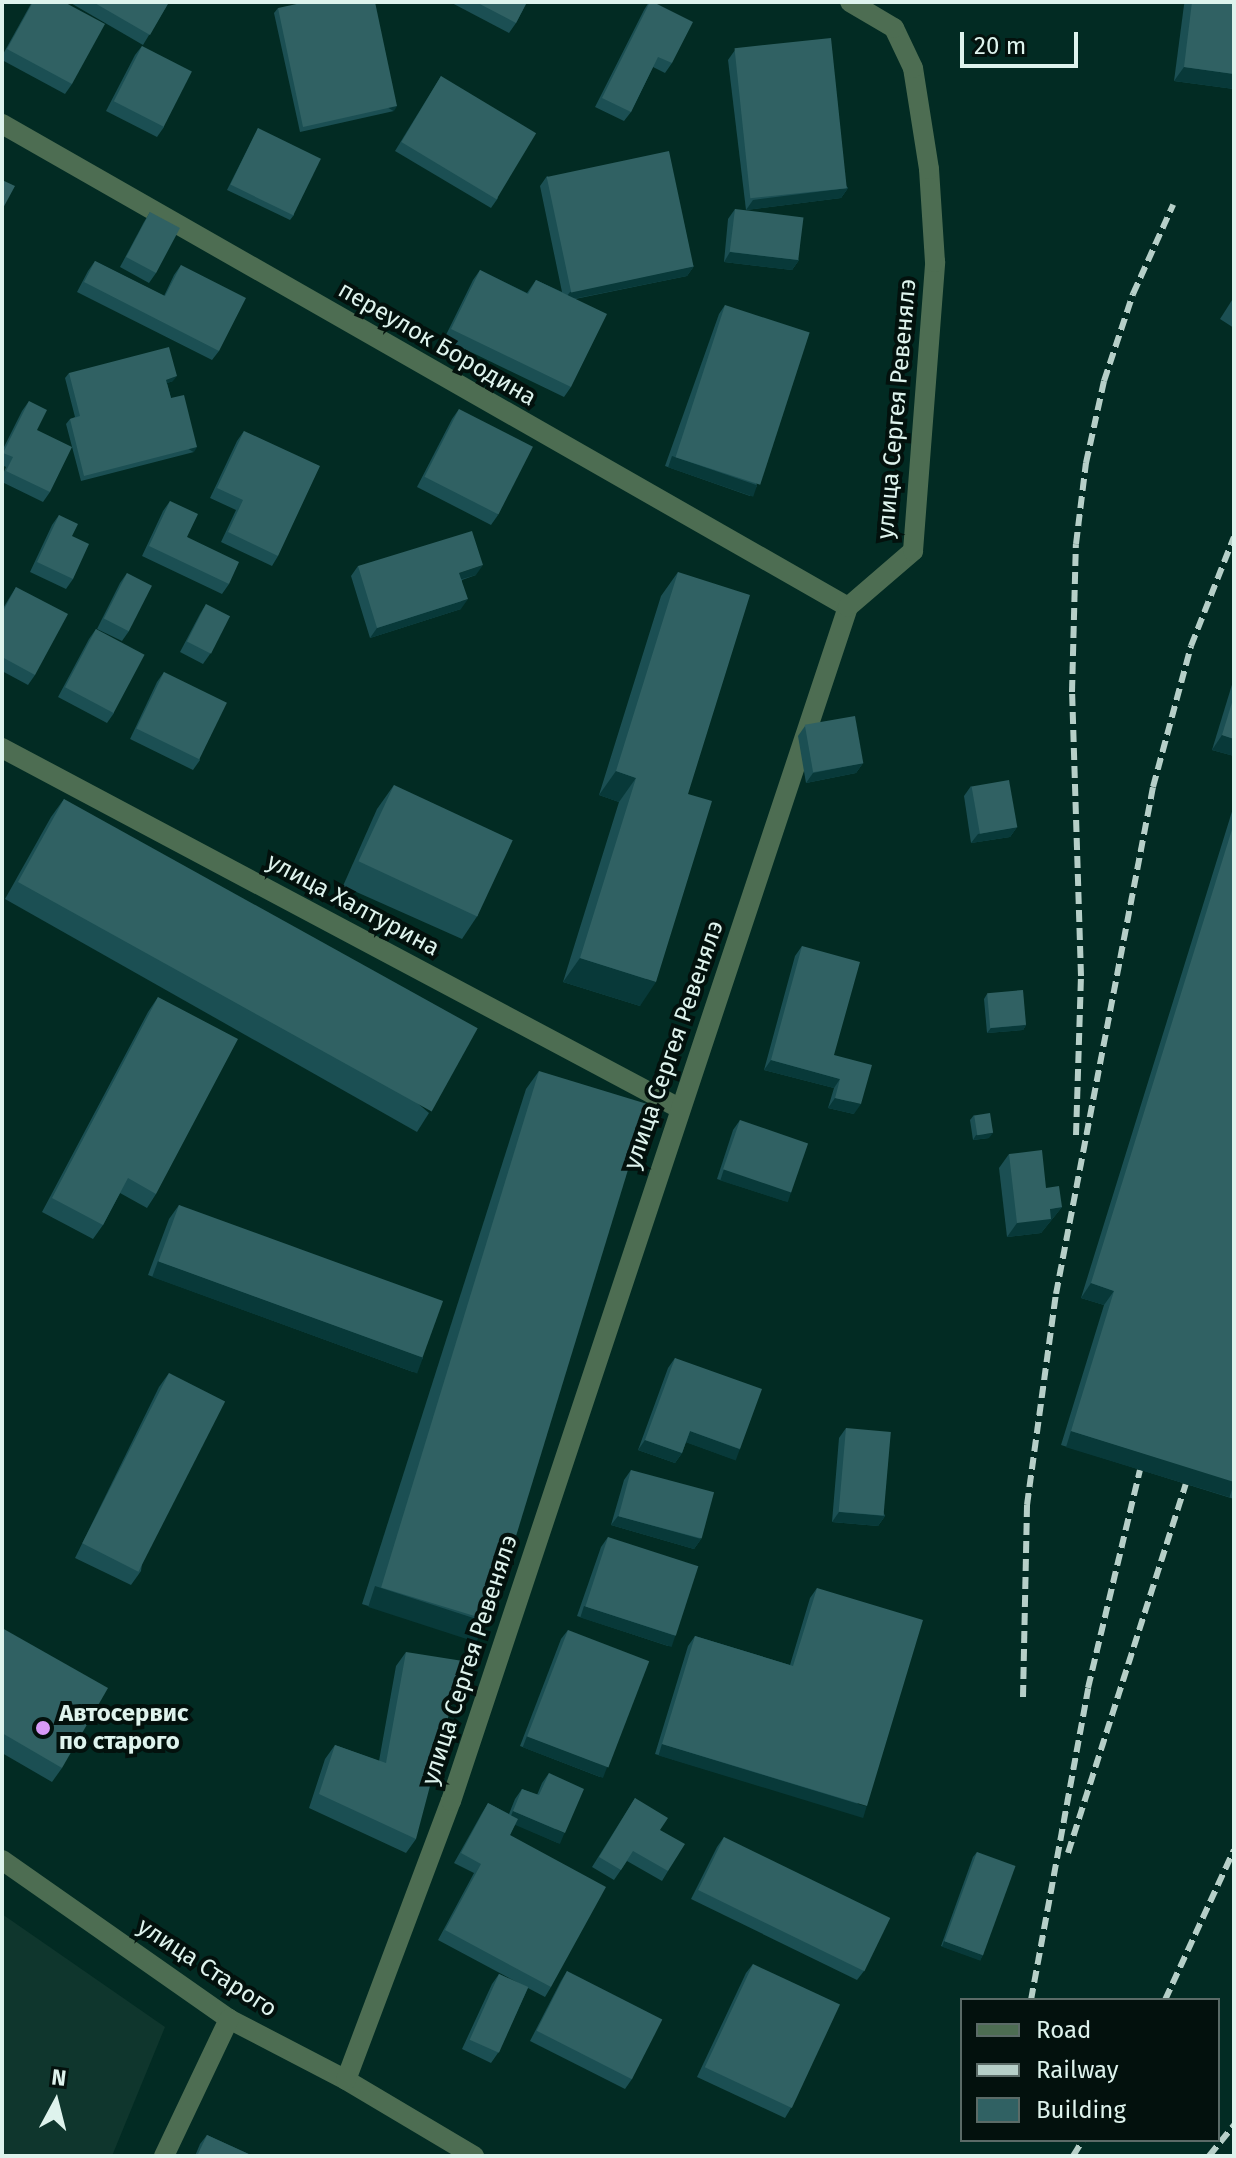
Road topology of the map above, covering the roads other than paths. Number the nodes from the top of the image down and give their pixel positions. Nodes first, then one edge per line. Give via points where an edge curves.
1 (850, 2) edge
2 (2, 124) edge
3 (848, 607) junction
4 (2, 748) edge
5 (679, 1108) junction
6 (2, 1860) edge
7 (229, 2019) junction
8 (346, 2080) junction
9 (164, 2156) edge
10 (474, 2156) edge

1 - 3 street, улица Сергея Ревенялэ via 894,28 913,68 935,249 913,551
2 - 3 street, переулок Бородина
3 - 5 street, улица Сергея Ревенялэ
4 - 5 street, улица Халтурина
5 - 8 street, улица Сергея Ревенялэ via 451,1801
6 - 7 street, улица Старого
7 - 8 street, улица Старого
7 - 9 street
8 - 10 street, улица Старого

